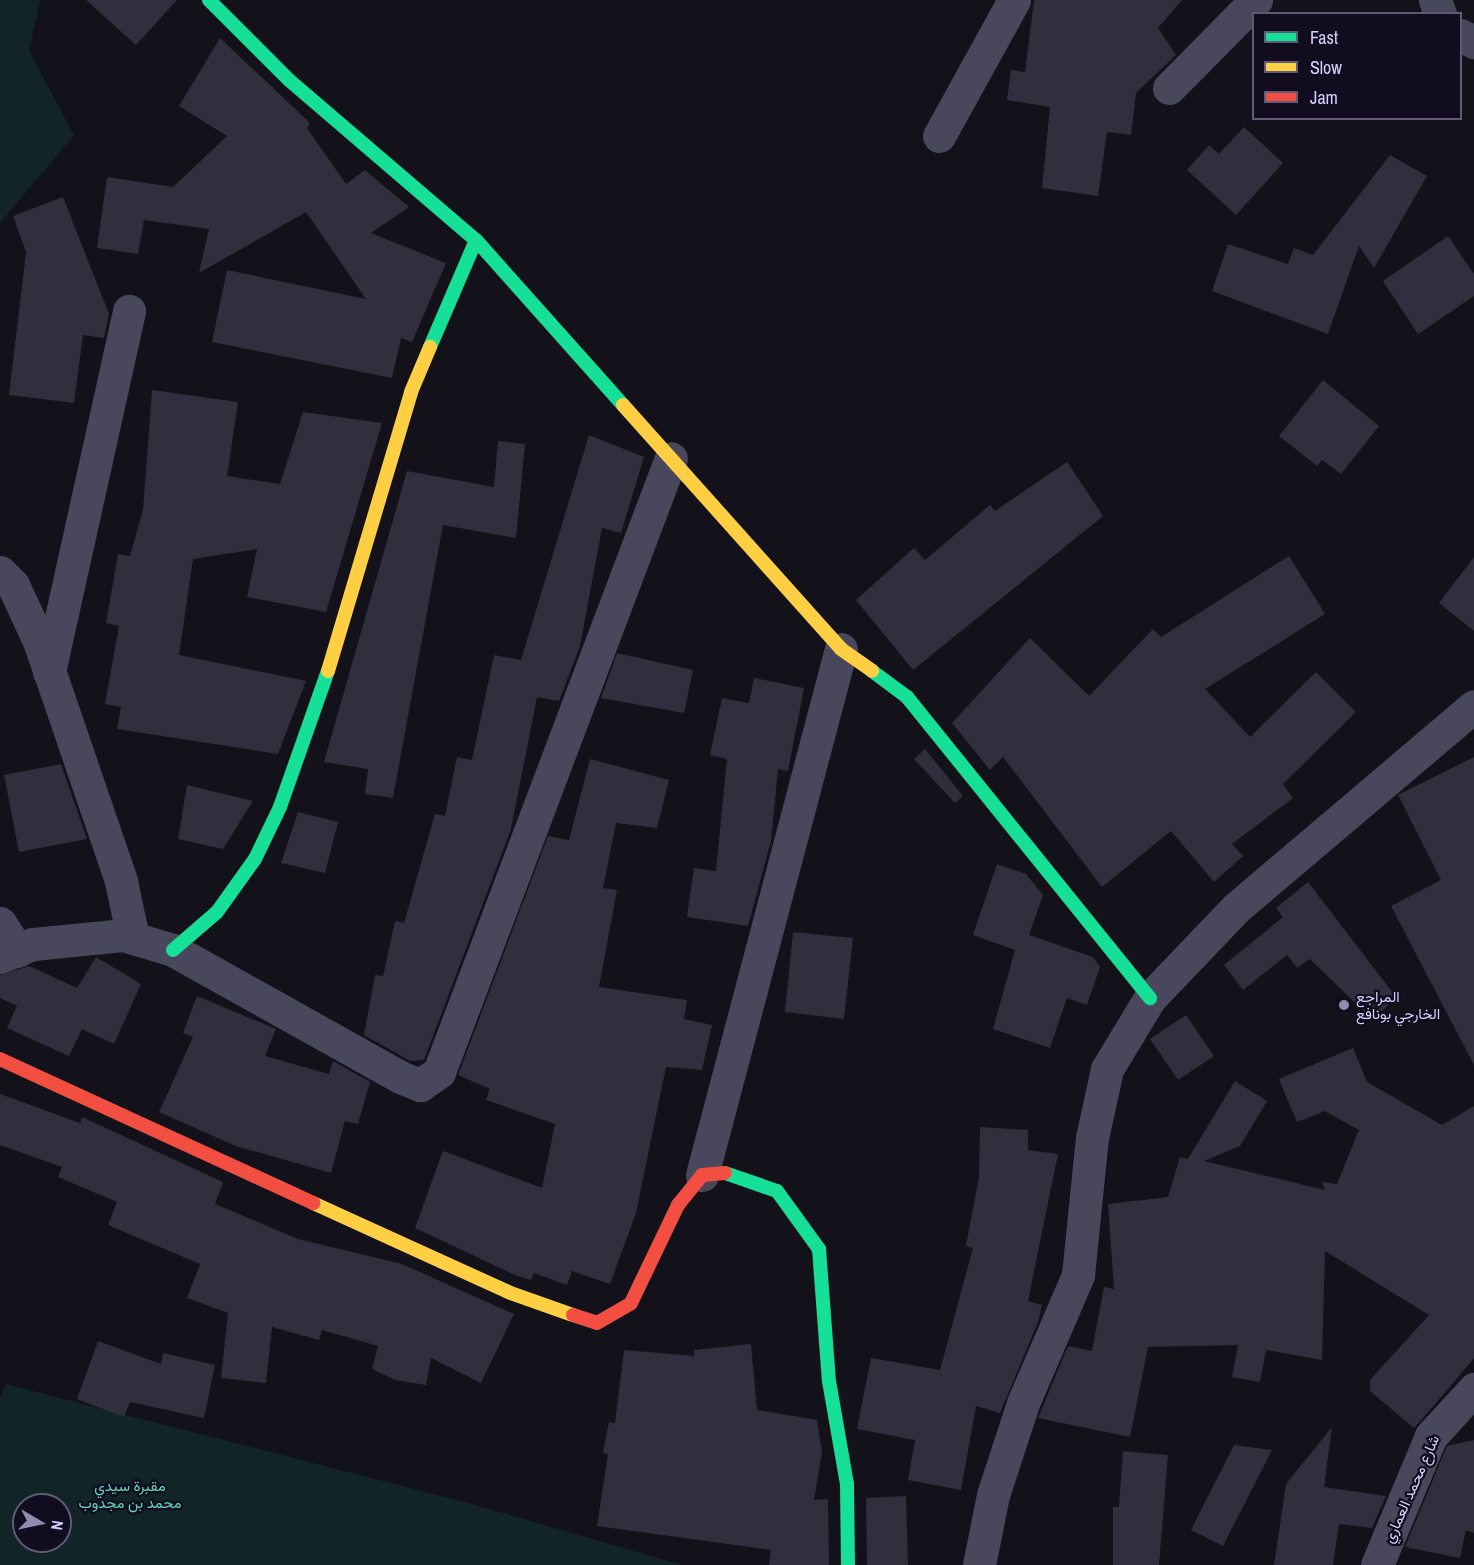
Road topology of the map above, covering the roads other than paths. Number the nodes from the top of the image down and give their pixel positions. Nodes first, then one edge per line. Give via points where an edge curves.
1 (209, 0) edge
2 (1014, 0) edge
3 (1256, 0) edge
4 (1169, 88) dead end
5 (939, 136) dead end
6 (476, 240) junction
7 (129, 311) dead end
8 (671, 458) junction
9 (0, 572) edge
10 (841, 648) junction
11 (49, 672) junction
12 (1474, 706) edge
13 (0, 923) edge
14 (133, 938) junction
15 (173, 950) junction
16 (9, 954) edge
17 (1150, 998) junction
18 (0, 1059) edge
19 (702, 1175) junction
20 (1474, 1389) edge
21 (848, 1565) edge
22 (979, 1565) edge
23 (1377, 1565) edge

1 - 6 street via 289,80
2 - 5 street
3 - 4 street
6 - 8 street
6 - 15 street via 411,392 315,716 280,807 255,859 217,912
7 - 11 street
8 - 10 street
8 - 15 street via 439,1072 420,1085 400,1077
9 - 11 street via 13,585
10 - 17 street via 907,697
10 - 19 street
11 - 14 street via 122,881
12 - 17 street via 1236,908
13 - 16 street
14 - 15 street
14 - 16 street via 33,944
17 - 22 street via 1107,1069 1092,1138 1078,1275 1023,1403 993,1495
18 - 19 street via 508,1292 597,1323 631,1303 678,1205
19 - 21 street via 719,1171 777,1191 819,1249 829,1381 847,1484
20 - 23 street, شارع محمد العماري via 1431,1437

